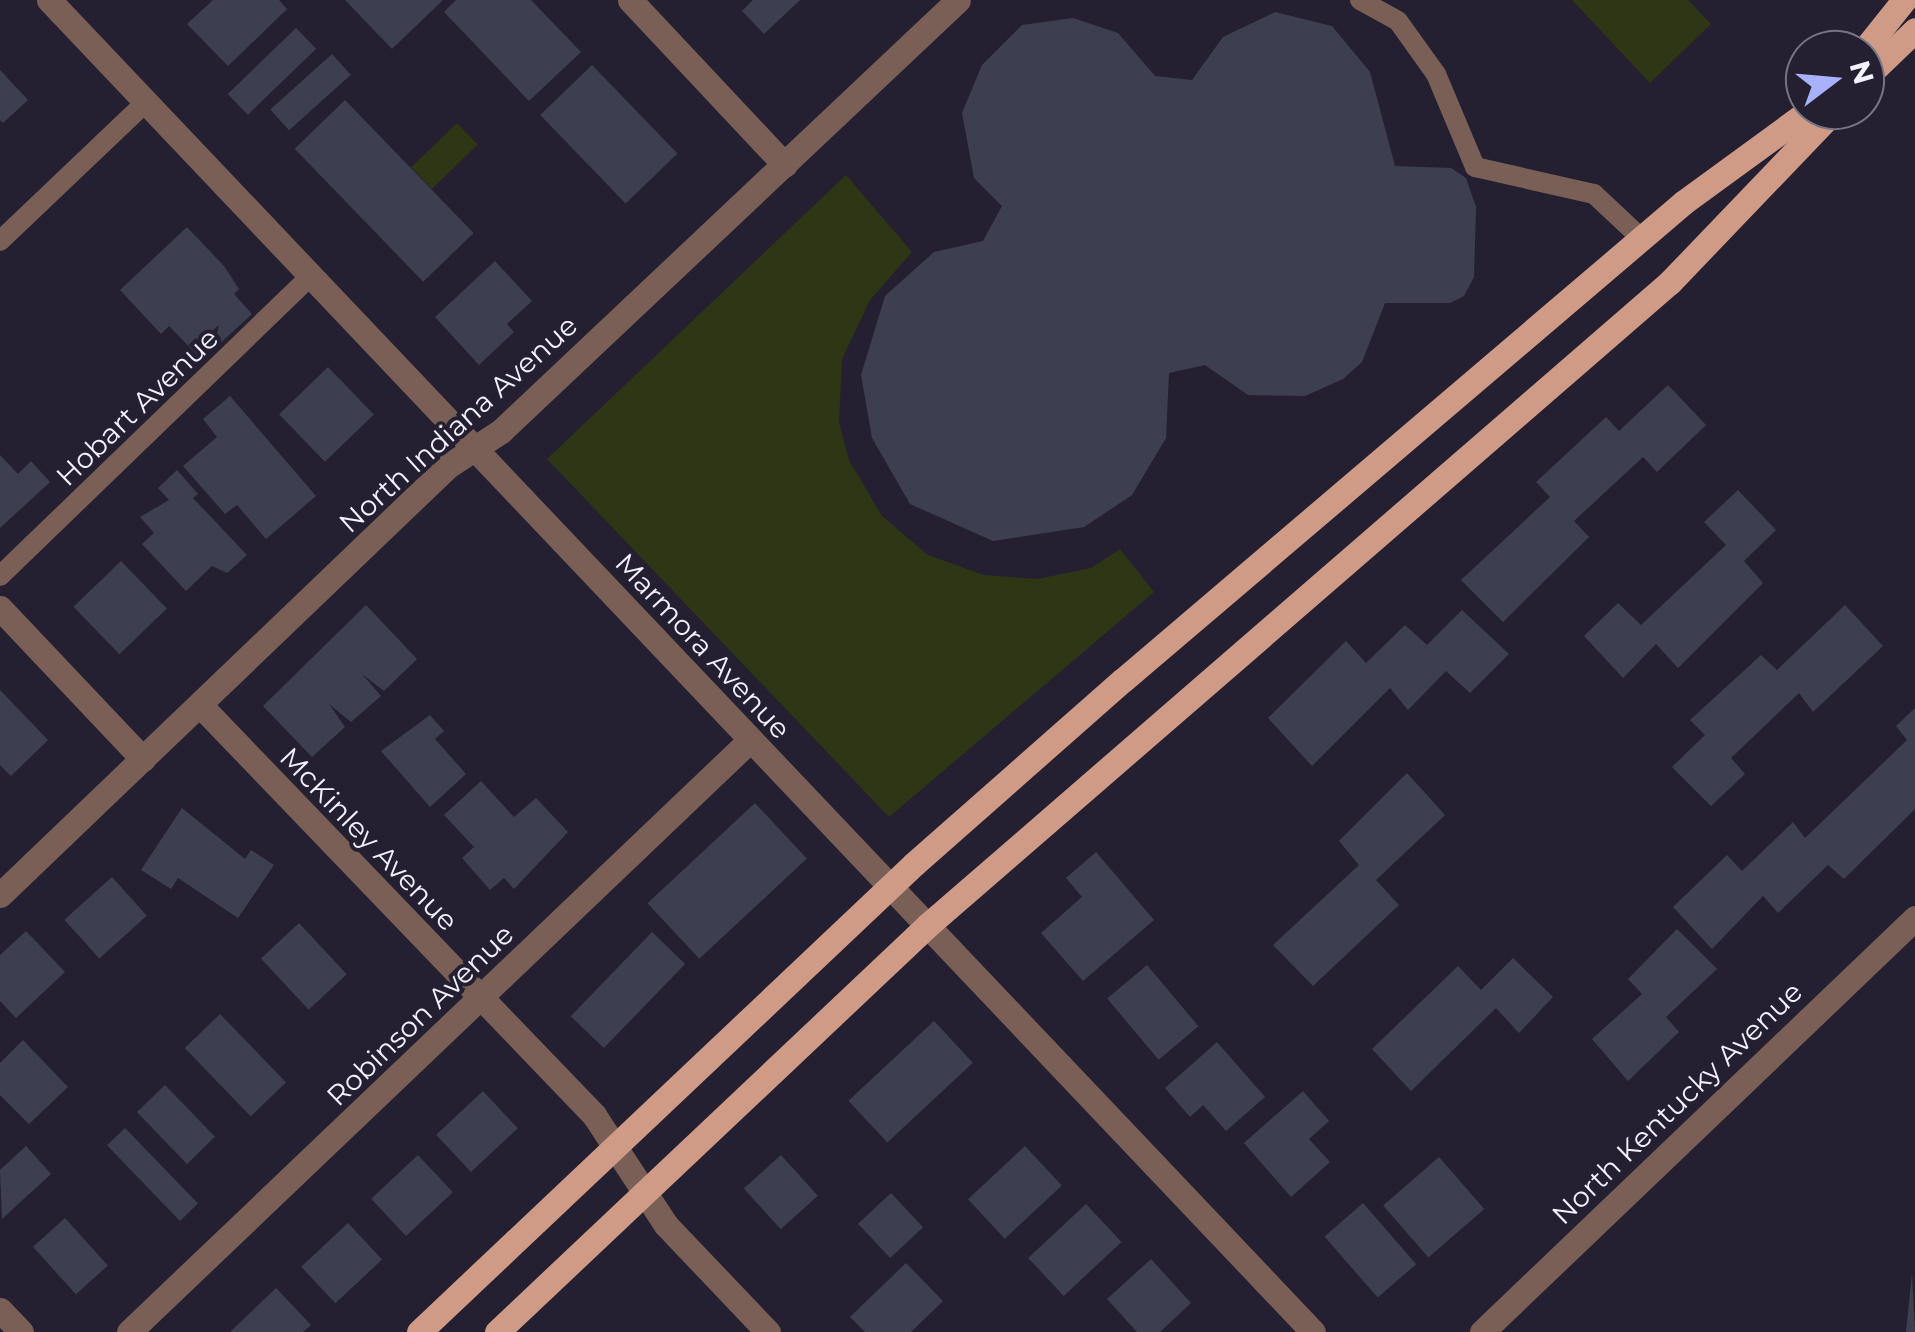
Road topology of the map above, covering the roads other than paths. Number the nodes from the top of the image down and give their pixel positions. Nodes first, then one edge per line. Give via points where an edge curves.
1 (49, 0) edge
2 (630, 0) edge
3 (958, 0) edge
4 (1360, 0) edge
5 (1904, 0) edge
6 (1915, 30) edge
7 (1885, 35) edge
8 (1885, 52) edge
9 (146, 102) junction
10 (1785, 129) edge
11 (1816, 130) edge
12 (785, 165) junction
13 (1641, 238) junction
14 (0, 242) edge
15 (311, 276) junction
16 (475, 448) junction
17 (0, 576) edge
18 (0, 608) edge
19 (200, 705) junction
20 (750, 740) junction
21 (143, 759) junction
22 (891, 886) junction
23 (0, 895) edge
24 (1915, 918) edge
25 (928, 925) junction
26 (481, 999) junction
27 (614, 1145) junction
28 (644, 1192) junction
29 (0, 1310) edge
30 (21, 1332) edge
31 (129, 1332) edge
32 (419, 1332) edge
33 (497, 1332) edge
34 (768, 1332) edge
35 (1313, 1332) edge
36 (1482, 1332) edge

1 - 9 street, Marmora Avenue
2 - 12 street
3 - 12 street, North Indiana Avenue
4 - 13 lane via 1398,20 1436,74 1476,168 1594,194
5 - 7 main road
6 - 8 main road
9 - 14 lane
9 - 15 street, Marmora Avenue
10 - 13 main road
11 - 25 main road via 1670,282
12 - 16 street, North Indiana Avenue via 501,432
13 - 22 main road
15 - 16 street, Marmora Avenue
15 - 17 lane, Hobart Avenue
16 - 19 street, North Indiana Avenue via 448,466
16 - 20 street, Marmora Avenue
18 - 21 street
19 - 21 street, North Indiana Avenue
19 - 26 street, McKinley Avenue
20 - 22 street, Marmora Avenue
20 - 26 street, Robinson Avenue
21 - 23 street, North Indiana Avenue
22 - 25 street, Marmora Avenue
22 - 27 main road
24 - 36 street, North Kentucky Avenue
25 - 28 main road
25 - 35 street, Marmora Avenue
26 - 27 street, McKinley Avenue via 594,1115
26 - 31 street, Robinson Avenue
27 - 28 street, McKinley Avenue
27 - 32 main road
28 - 33 main road
28 - 34 street, McKinley Avenue via 666,1225
29 - 30 street

